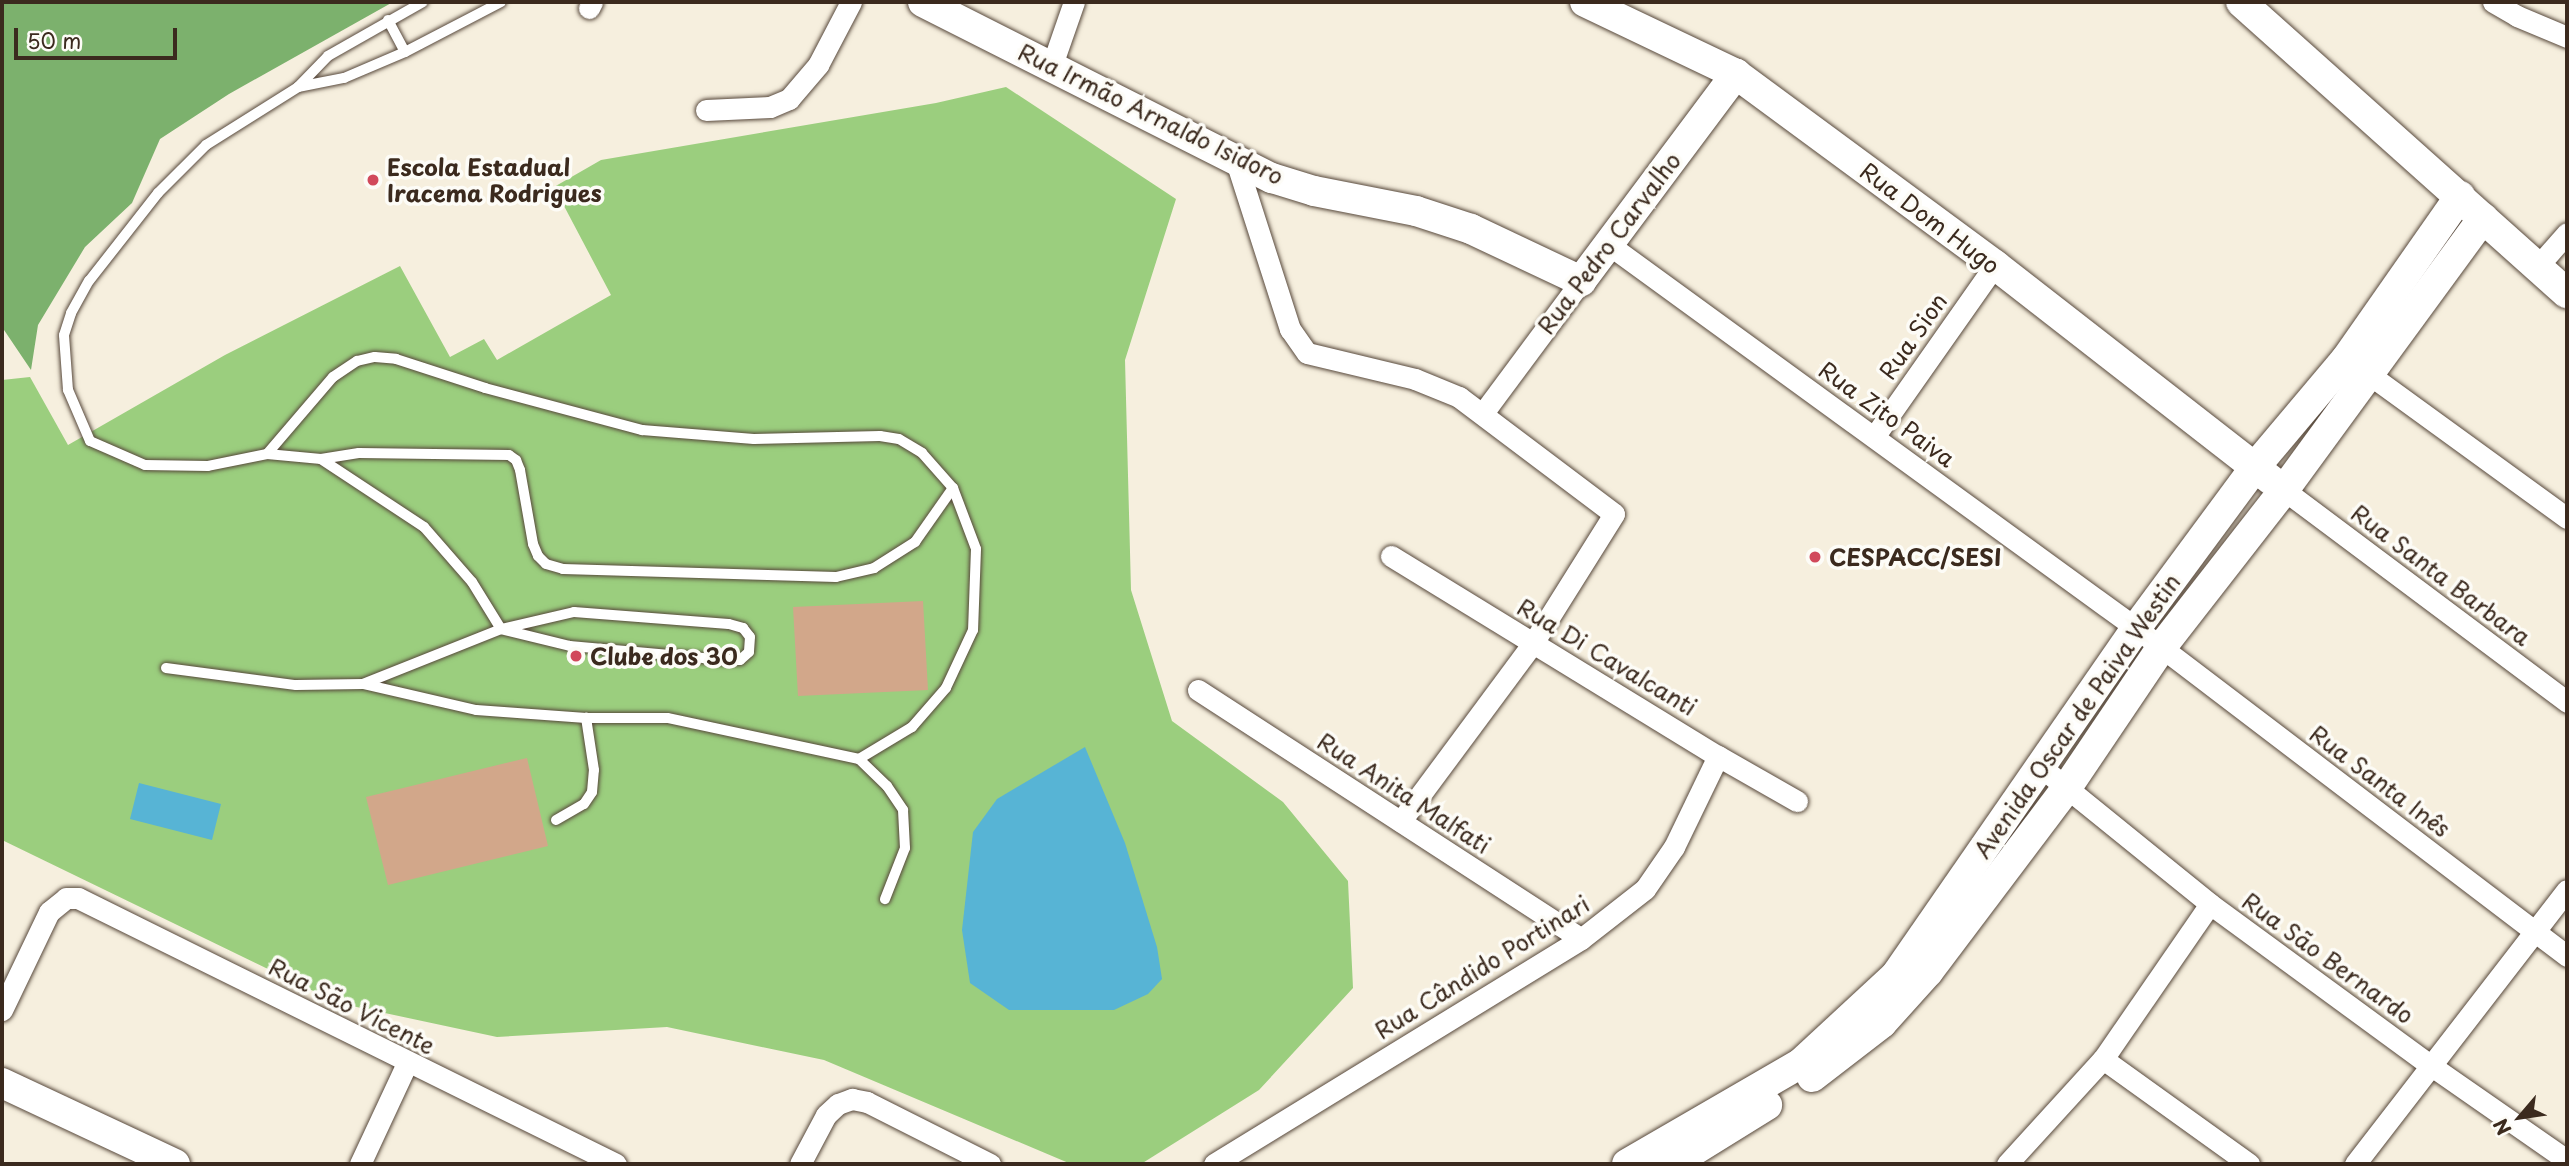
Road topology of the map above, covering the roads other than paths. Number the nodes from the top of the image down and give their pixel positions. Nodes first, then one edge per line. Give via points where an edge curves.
1 (423, 2) edge
2 (502, 2) edge
3 (850, 2) edge
4 (923, 2) edge
5 (1074, 2) edge
6 (1585, 2) edge
7 (2241, 2) edge
8 (2493, 2) edge
9 (482, 7) edge
10 (388, 20) junction
11 (2567, 37) edge
12 (405, 52) junction
13 (1052, 65) junction
14 (1736, 74) junction
15 (298, 87) junction
16 (706, 110) dead end
17 (1235, 158) junction
18 (2460, 196) junction
19 (2483, 218) junction
20 (2567, 233) edge
21 (1608, 244) junction
22 (1995, 265) junction
23 (2536, 267) junction
24 (1581, 281) junction
25 (2402, 282) junction
26 (2567, 293) edge
27 (2426, 299) junction
28 (2358, 366) junction
29 (1483, 413) junction
30 (1874, 436) junction
31 (267, 454) junction
32 (321, 459) junction
33 (2255, 467) junction
34 (953, 488) junction
35 (2284, 490) junction
36 (2567, 518) edge
37 (1391, 556) dead end
38 (2136, 628) junction
39 (501, 629) junction
40 (1534, 643) junction
41 (2161, 648) junction
42 (166, 668) dead end
43 (363, 684) junction
44 (1198, 690) dead end
45 (2567, 702) edge
46 (586, 718) junction
47 (1718, 757) junction
48 (859, 759) junction
49 (2041, 767) junction
50 (2066, 789) junction
51 (1797, 801) dead end
52 (556, 820) dead end
53 (1401, 821) junction
54 (2567, 890) edge
55 (885, 900) dead end
56 (2210, 904) junction
57 (2535, 932) junction
58 (1581, 939) junction
59 (2567, 956) edge
60 (2, 1010) edge
61 (2103, 1059) junction
62 (407, 1063) junction
63 (2433, 1067) junction
64 (1807, 1070) junction
65 (2, 1083) edge
66 (2567, 1160) edge
67 (175, 1164) edge
68 (360, 1164) edge
69 (616, 1164) edge
70 (800, 1164) edge
71 (990, 1164) edge
72 (1214, 1164) edge
73 (1627, 1164) edge
74 (1672, 1164) edge
75 (2007, 1164) edge
76 (2249, 1164) edge
77 (2356, 1164) edge

1 - 10 lane
2 - 9 lane
3 - 16 street via 818,65 789,99 769,107
4 - 13 street, Rua Irmão Arnaldo Isidoro
5 - 13 street
6 - 14 street, Rua Dom Hugo
7 - 18 street
8 - 11 street
9 - 12 lane
10 - 12 lane
10 - 15 lane via 328,56
12 - 15 lane via 344,78
13 - 17 street, Rua Irmão Arnaldo Isidoro
14 - 21 street, Rua Pedro Carvalho
14 - 22 street, Rua Dom Hugo
15 - 31 lane via 206,145 166,184 89,281 64,335 68,390 90,441 145,465 208,466
17 - 24 street, Rua Irmão Arnaldo Isidoro via 1272,178 1314,191 1416,211 1471,229
17 - 29 street via 1290,329 1307,353 1415,379 1459,397
18 - 19 street
18 - 25 street, Avenida Oscar de Paiva Westin
19 - 23 street
19 - 27 street, Avenida Oscar de Paiva Westin
20 - 23 street
21 - 24 street, Rua Pedro Carvalho
21 - 30 street, Rua Zito Paiva
22 - 30 street, Rua Sion
22 - 33 street, Rua Dom Hugo
23 - 26 street
24 - 29 street, Rua Pedro Carvalho
25 - 27 street
25 - 28 street, Avenida Oscar de Paiva Westin
27 - 28 street, Avenida Oscar de Paiva Westin
28 - 33 street, Avenida Oscar de Paiva Westin
28 - 35 street, Avenida Oscar de Paiva Westin
28 - 36 street
29 - 40 street via 1614,514
30 - 38 street, Rua Zito Paiva
31 - 32 lane
31 - 34 lane via 333,377 357,361 375,357 396,359 642,430 754,439 899,439 922,453
32 - 34 lane via 359,453 509,455 520,470 538,556 563,569 836,577 874,568 915,542
32 - 39 lane via 424,527 472,582
33 - 35 street, Rua Dom Hugo
33 - 38 street, Avenida Oscar de Paiva Westin
34 - 48 lane via 976,549 973,630 946,688 912,727
35 - 41 street, Avenida Oscar de Paiva Westin
35 - 45 street, Rua Santa Barbara
37 - 40 street, Rua Di Cavalcanti
38 - 41 street, Rua Zito Paiva
38 - 49 street, Avenida Oscar de Paiva Westin
39 - 39 lane via 574,612 729,624 743,628 750,637 749,652 740,660 570,646
39 - 43 lane
40 - 47 street, Rua Di Cavalcanti
40 - 53 street
41 - 50 street, Avenida Oscar de Paiva Westin
41 - 57 street, Rua Santa Inês
42 - 43 lane via 296,685
43 - 46 lane via 476,710
44 - 53 street, Rua Anita Malfati
46 - 48 lane via 667,718
46 - 52 lane via 594,770 592,792 584,804
47 - 51 street, Rua Di Cavalcanti
47 - 58 street, Rua Cândido Portinari via 1674,847 1645,890
48 - 55 lane via 887,786 903,810 905,848
49 - 50 street, Rua São Bernardo
49 - 64 street, Avenida Oscar de Paiva Westin via 1896,975
50 - 56 street, Rua São Bernardo
50 - 64 street, Avenida Oscar de Paiva Westin via 1928,972 1882,1023
53 - 58 street, Rua Anita Malfati
54 - 57 street
56 - 61 street
56 - 63 street, Rua São Bernardo
57 - 59 street, Rua Santa Inês
57 - 63 street
58 - 72 street, Rua Cândido Portinari
60 - 62 street, Rua São Vicente via 49,912 66,898 78,898
61 - 75 street
61 - 76 street
62 - 68 street
62 - 69 street, Rua São Vicente
63 - 66 street, Rua São Bernardo
63 - 77 street
64 - 73 street, Avenida Oscar de Paiva Westin
64 - 74 street, Avenida Oscar de Paiva Westin
65 - 67 street
70 - 71 street via 827,1115 852,1099 867,1102

